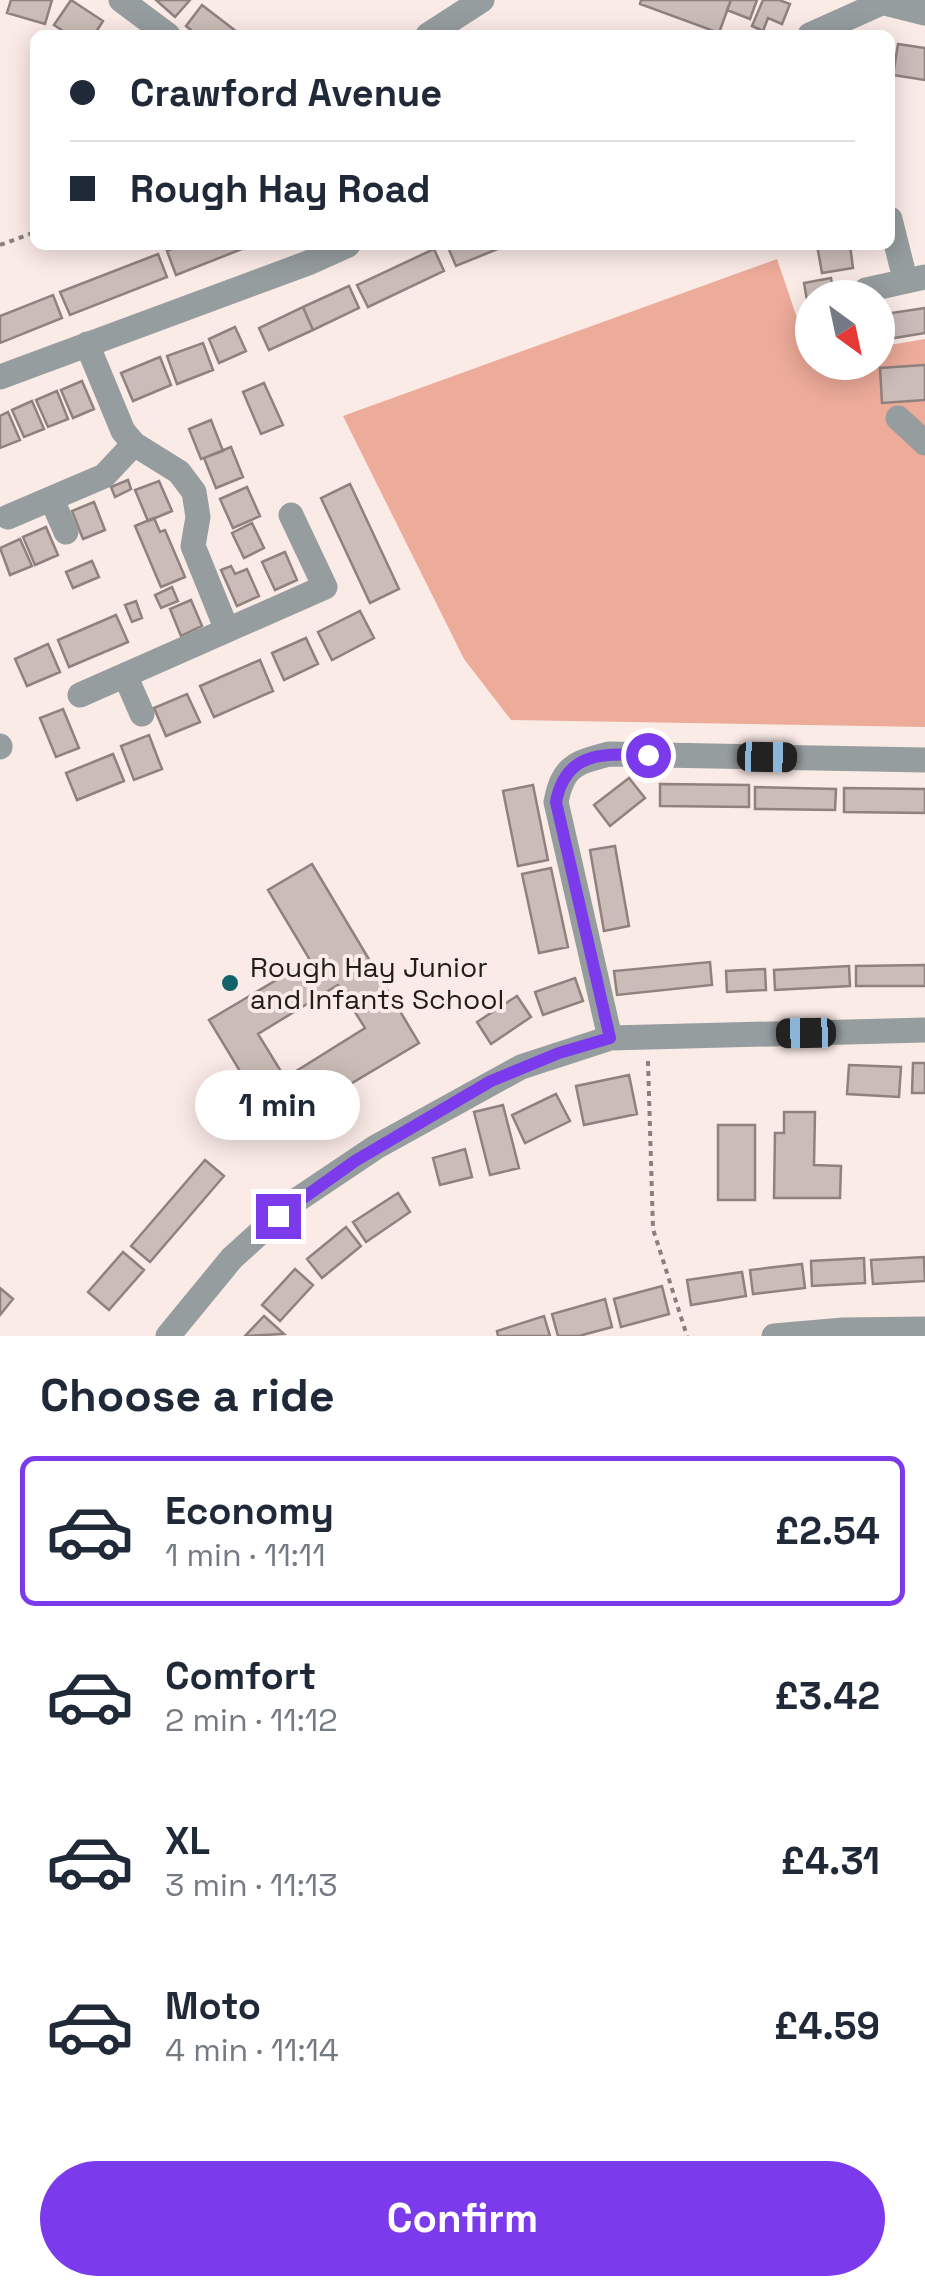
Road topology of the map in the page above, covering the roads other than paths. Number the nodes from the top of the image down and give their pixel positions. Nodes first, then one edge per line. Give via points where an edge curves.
1 (121, 0) edge
2 (482, 0) edge
3 (877, 1) edge
4 (925, 13) edge
5 (161, 30) edge
6 (436, 30) edge
7 (820, 30) edge
8 (895, 231) edge
9 (337, 250) edge
10 (915, 278) edge
11 (88, 344) junction
12 (0, 377) edge
13 (898, 418) dead end
14 (134, 444) junction
15 (925, 444) edge
16 (52, 500) junction
17 (291, 515) dead end
18 (8, 517) dead end
19 (66, 532) dead end
20 (228, 630) junction
21 (125, 675) junction
22 (80, 695) dead end
23 (142, 714) dead end
24 (925, 760) edge
25 (925, 1030) edge
26 (610, 1038) junction
27 (925, 1329) edge
28 (843, 1333) edge
29 (168, 1336) edge
30 (774, 1336) edge

1 - 5 street
2 - 6 street
3 - 4 street
3 - 7 street
8 - 10 street
9 - 11 street
11 - 12 street
11 - 14 street
13 - 15 street
14 - 16 street via 104,476
14 - 20 street via 179,472 194,492 193,546
16 - 18 street
16 - 19 street
17 - 20 street via 325,587
20 - 21 street
21 - 22 street
21 - 23 street
24 - 26 street via 609,754 577,762 560,779 556,802
25 - 26 street
26 - 29 street via 491,1081 334,1174 232,1258
27 - 28 street
28 - 30 street

